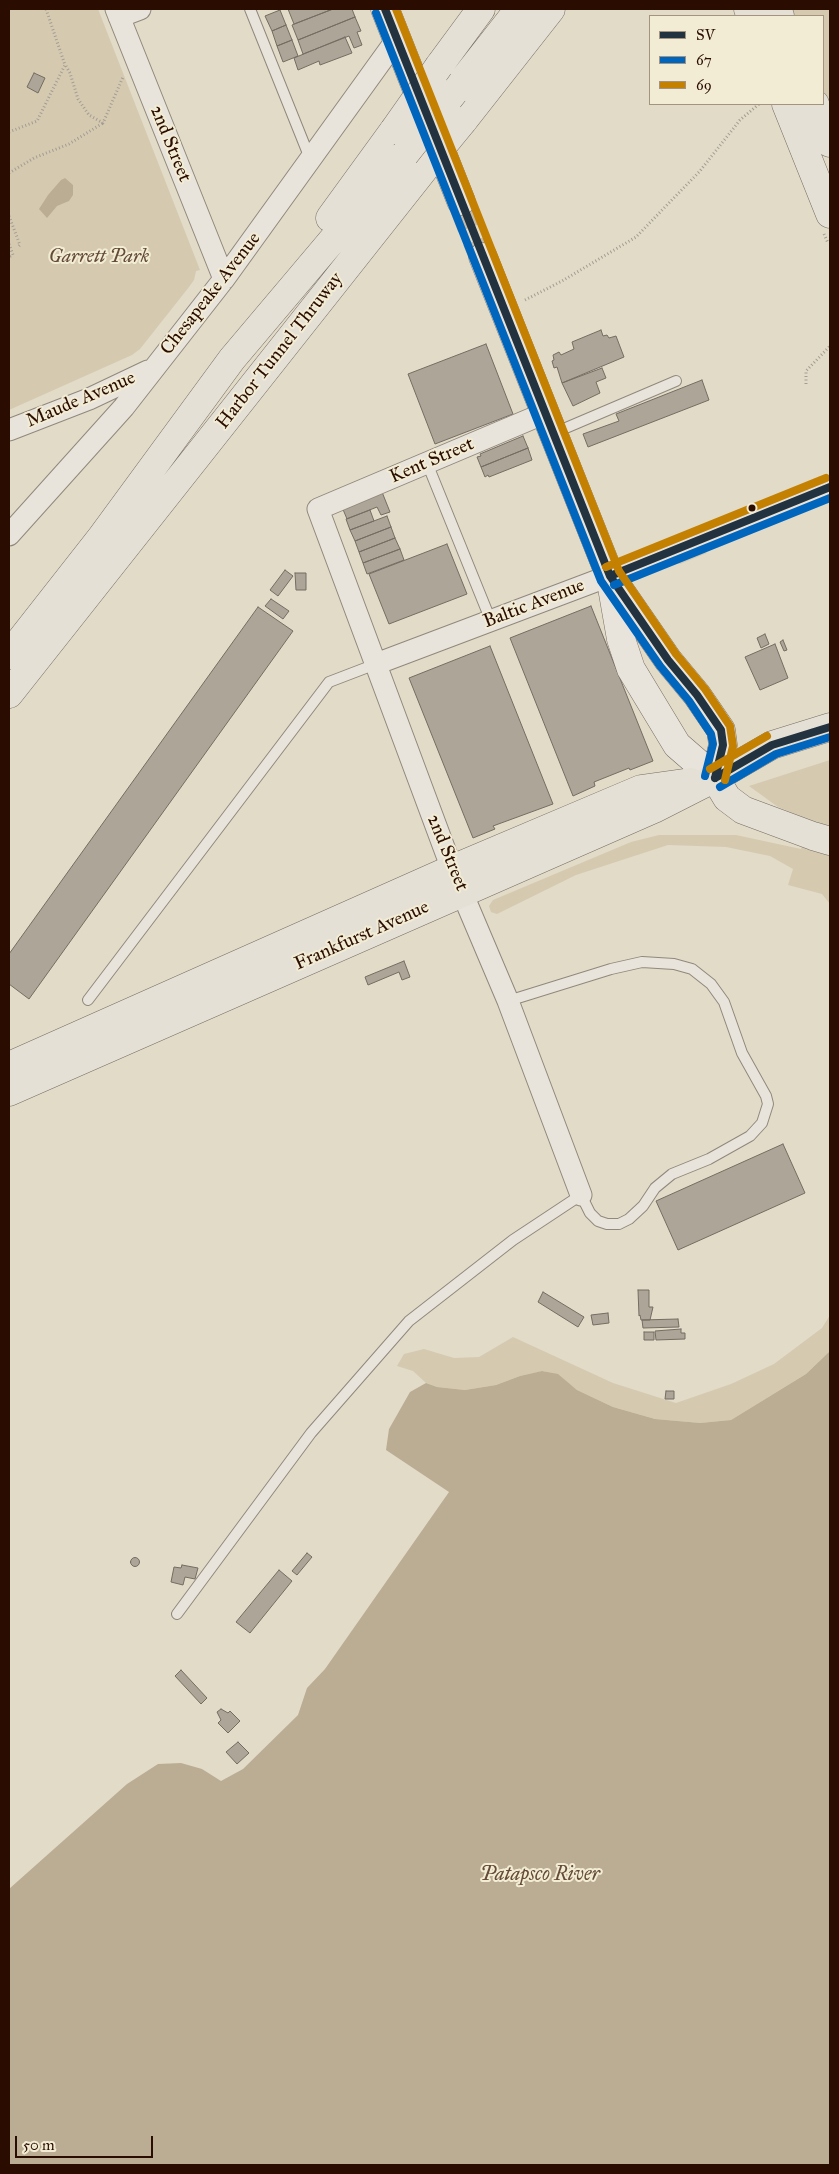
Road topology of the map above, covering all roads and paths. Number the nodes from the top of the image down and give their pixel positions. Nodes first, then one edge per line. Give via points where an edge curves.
1 (46, 9) edge
2 (140, 9) edge
3 (250, 9) edge
4 (385, 9) edge
5 (481, 9) edge
6 (519, 9) edge
7 (552, 9) edge
8 (117, 13) edge
9 (397, 40) junction
10 (66, 65) junction
11 (124, 73) dead end
12 (758, 105) edge
13 (786, 105) edge
14 (815, 105) edge
15 (103, 123) junction
16 (9, 132) edge
17 (830, 143) edge
18 (311, 162) junction
19 (9, 173) edge
20 (461, 201) tunnel mouth
21 (830, 214) edge
22 (9, 216) edge
23 (9, 244) edge
24 (18, 247) dead end
25 (9, 257) edge
26 (483, 257) tunnel mouth
27 (224, 279) junction
28 (525, 300) dead end
29 (830, 346) edge
30 (232, 359) junction
31 (152, 369) junction
32 (676, 381) dead end
33 (806, 384) dead end
34 (549, 423) junction
35 (9, 430) edge
36 (427, 463) junction
37 (830, 487) edge
38 (318, 509) joint
39 (9, 535) edge
40 (610, 576) junction
41 (491, 621) junction
42 (664, 654) junction
43 (9, 655) edge
44 (376, 664) junction
45 (631, 669) junction
46 (9, 694) edge
47 (830, 727) edge
48 (715, 778) junction
49 (830, 841) edge
50 (457, 880) junction
51 (88, 1000) dead end
52 (508, 1001) junction
53 (9, 1066) edge
54 (9, 1092) edge
55 (581, 1195) junction
56 (177, 1614) dead end

1 - 10 path
2 - 8 street
3 - 18 lane
4 - 9 main road
5 - 30 main road, bridge via 271,298
6 - 30 main road, Harbor Tunnel Thruway, bridge via 405,154
7 - 46 main road, Harbor Tunnel Thruway, bridge
8 - 27 street, 2nd Street
9 - 18 street, Chesapeake Avenue
9 - 20 main road
10 - 15 path via 78,99 89,115
10 - 16 path via 37,121
11 - 15 path
12 - 28 path via 740,120 700,171 636,238
13 - 21 main road
14 - 17 main road
15 - 19 path via 69,144 34,158
18 - 27 street, Chesapeake Avenue
22 - 24 path
23 - 25 path via 13,255
26 - 34 main road
27 - 31 street, Chesapeake Avenue
29 - 33 path via 806,371
30 - 43 main road, Harbor Tunnel Thruway via 100,539
31 - 35 street, Maude Avenue via 89,399
31 - 39 street, Chesapeake Avenue via 124,407
32 - 34 lane
34 - 36 street, Kent Street
34 - 40 main road
36 - 38 street, Kent Street
36 - 41 lane
37 - 40 street, Baltic Avenue
38 - 44 street, 2nd Street
40 - 41 street, Baltic Avenue
40 - 42 main road
40 - 45 main road via 621,639
41 - 44 street, Baltic Avenue
42 - 45 main road
42 - 48 main road via 721,730 723,746
44 - 50 street, 2nd Street
44 - 51 lane via 329,682
45 - 48 main road via 677,745
47 - 48 main road, Frankfurst Avenue via 772,744
48 - 49 main road via 727,798 743,810
48 - 50 main road, Frankfurst Avenue via 654,808
50 - 52 street, 2nd Street
50 - 53 main road, Frankfurst Avenue
50 - 54 main road, Frankfurst Avenue
52 - 55 street, 2nd Street
52 - 55 lane via 642,962 674,964 692,970 711,984 724,1002 742,1053 766,1096 768,1104 762,1123 750,1136 672,1174 655,1188 629,1219 619,1224 598,1221
55 - 56 lane via 513,1240 409,1321 311,1433

